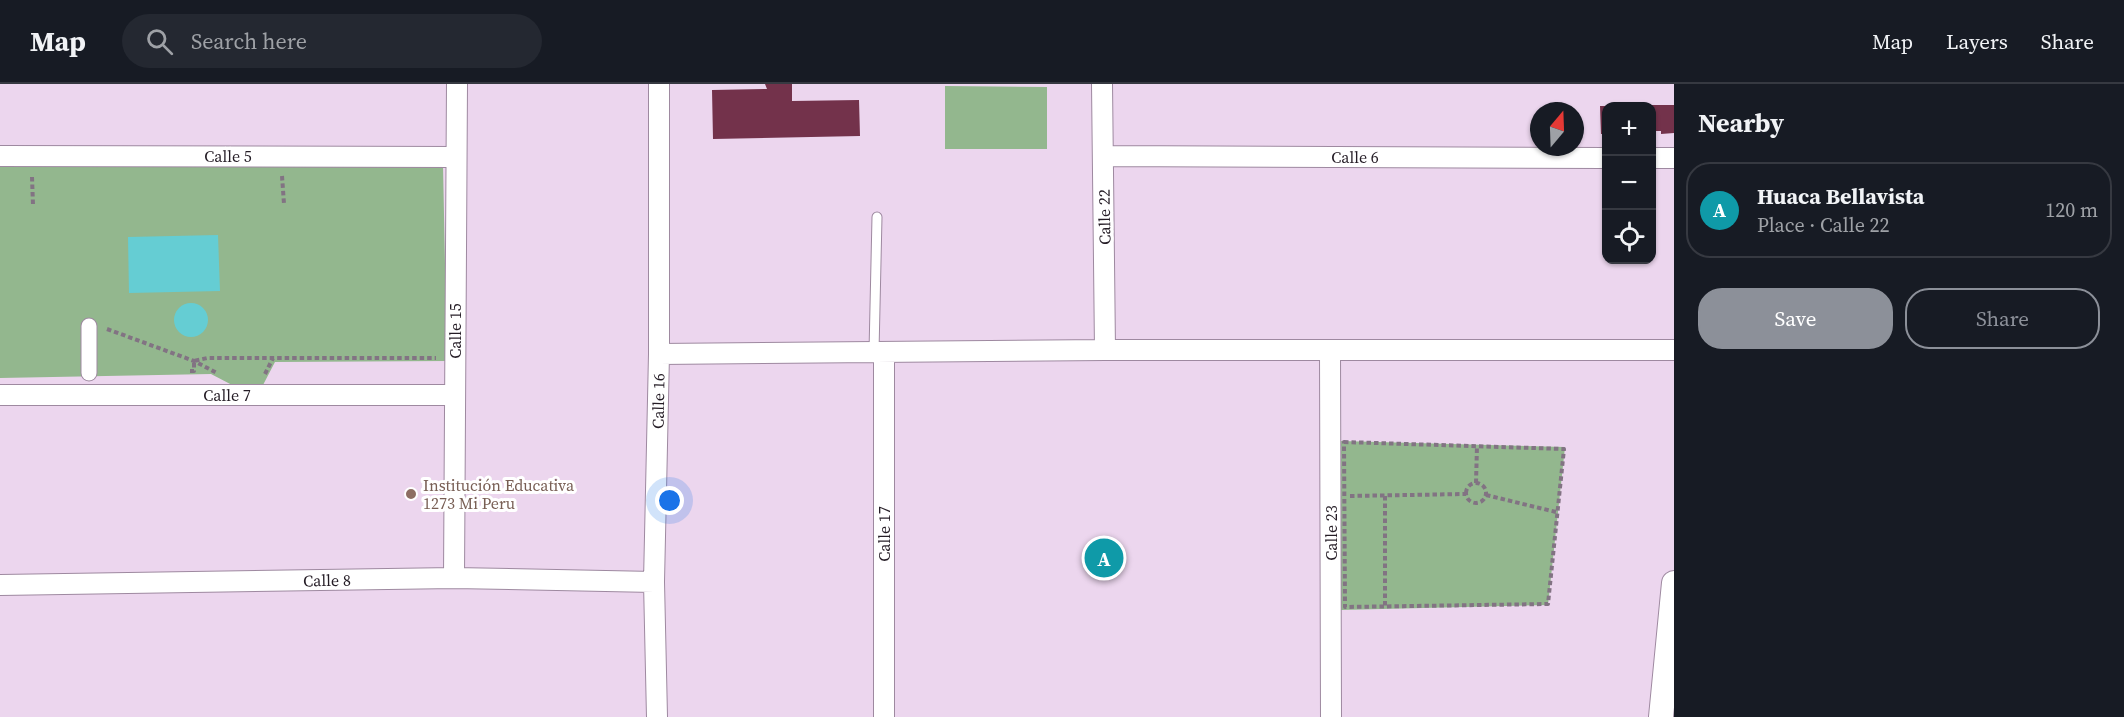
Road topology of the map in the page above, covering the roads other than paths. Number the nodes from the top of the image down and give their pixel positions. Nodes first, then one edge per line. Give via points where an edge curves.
1 (457, 84) edge
2 (659, 84) edge
3 (1102, 84) edge
4 (0, 156) edge
5 (1103, 156) junction
6 (456, 157) junction
7 (1602, 158) edge
8 (1656, 158) edge
9 (1674, 158) edge
10 (877, 217) dead end
11 (89, 326) road end
12 (1106, 350) junction
13 (1330, 350) junction
14 (1674, 350) edge
15 (879, 352) junction
16 (660, 354) junction
17 (89, 373) dead end
18 (0, 395) edge
19 (455, 395) junction
20 (454, 578) junction
21 (654, 582) junction
22 (1674, 583) edge
23 (0, 585) edge
24 (657, 717) edge
25 (884, 717) edge
26 (1331, 717) edge
27 (1661, 717) edge

1 - 6 street, Calle 15
2 - 16 street, Calle 16
3 - 5 street, Calle 22
4 - 6 street, Calle 5
5 - 7 street, Calle 6
5 - 12 street, Calle 22
6 - 19 street, Calle 15
8 - 9 street
10 - 15 lane
11 - 17 street
12 - 13 street
12 - 15 street
13 - 14 street
13 - 26 street, Calle 23 via 1337,496
15 - 16 street
15 - 25 street, Calle 17
16 - 21 street, Calle 16
18 - 19 street, Calle 7
19 - 20 street, Calle 15
20 - 21 street, Calle 8
20 - 23 street, Calle 8
21 - 24 street, Calle 16
22 - 27 street

